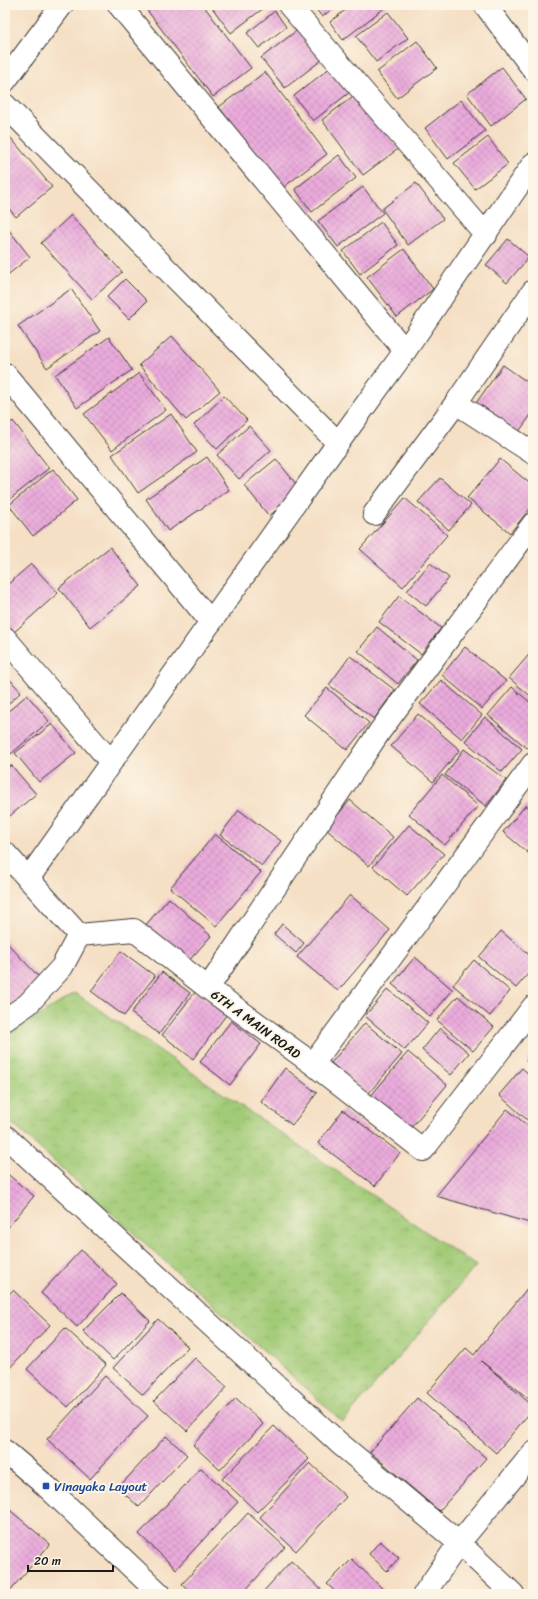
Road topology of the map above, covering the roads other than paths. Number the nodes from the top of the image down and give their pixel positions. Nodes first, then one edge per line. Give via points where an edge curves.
1 (62, 5) edge
2 (119, 5) edge
3 (289, 5) edge
4 (485, 5) edge
5 (533, 69) edge
6 (5, 81) edge
7 (5, 105) edge
8 (533, 164) edge
9 (486, 234) junction
10 (533, 291) edge
11 (405, 351) junction
12 (5, 374) edge
13 (456, 403) junction
14 (338, 443) junction
15 (533, 453) edge
16 (374, 514) dead end
17 (533, 524) edge
18 (211, 622) junction
19 (5, 638) edge
20 (111, 762) junction
21 (533, 764) edge
22 (5, 853) edge
23 (28, 879) junction
24 (79, 935) junction
25 (208, 988) junction
26 (533, 1007) edge
27 (5, 1020) edge
28 (313, 1064) junction
29 (5, 1136) edge
30 (5, 1451) edge
31 (533, 1453) edge
32 (459, 1543) junction
33 (160, 1594) edge
34 (424, 1594) edge
35 (513, 1594) edge

1 - 6 street
2 - 11 street
3 - 9 street
4 - 5 street
7 - 14 street
8 - 9 street
9 - 11 street
10 - 13 street
11 - 14 street
12 - 18 street
13 - 15 street
13 - 16 street
14 - 18 street
17 - 25 street via 380,731
18 - 20 street
19 - 20 street
20 - 23 street
21 - 28 street
22 - 23 street
23 - 24 street
24 - 25 street, 6TH A MAIN ROAD via 134,930
24 - 27 street via 62,967 28,1004
25 - 28 street, 6TH A MAIN ROAD
26 - 28 street, 6TH A MAIN ROAD via 423,1150
29 - 32 street via 339,1443
30 - 33 street via 46,1486
31 - 32 street
32 - 34 street
32 - 35 street

